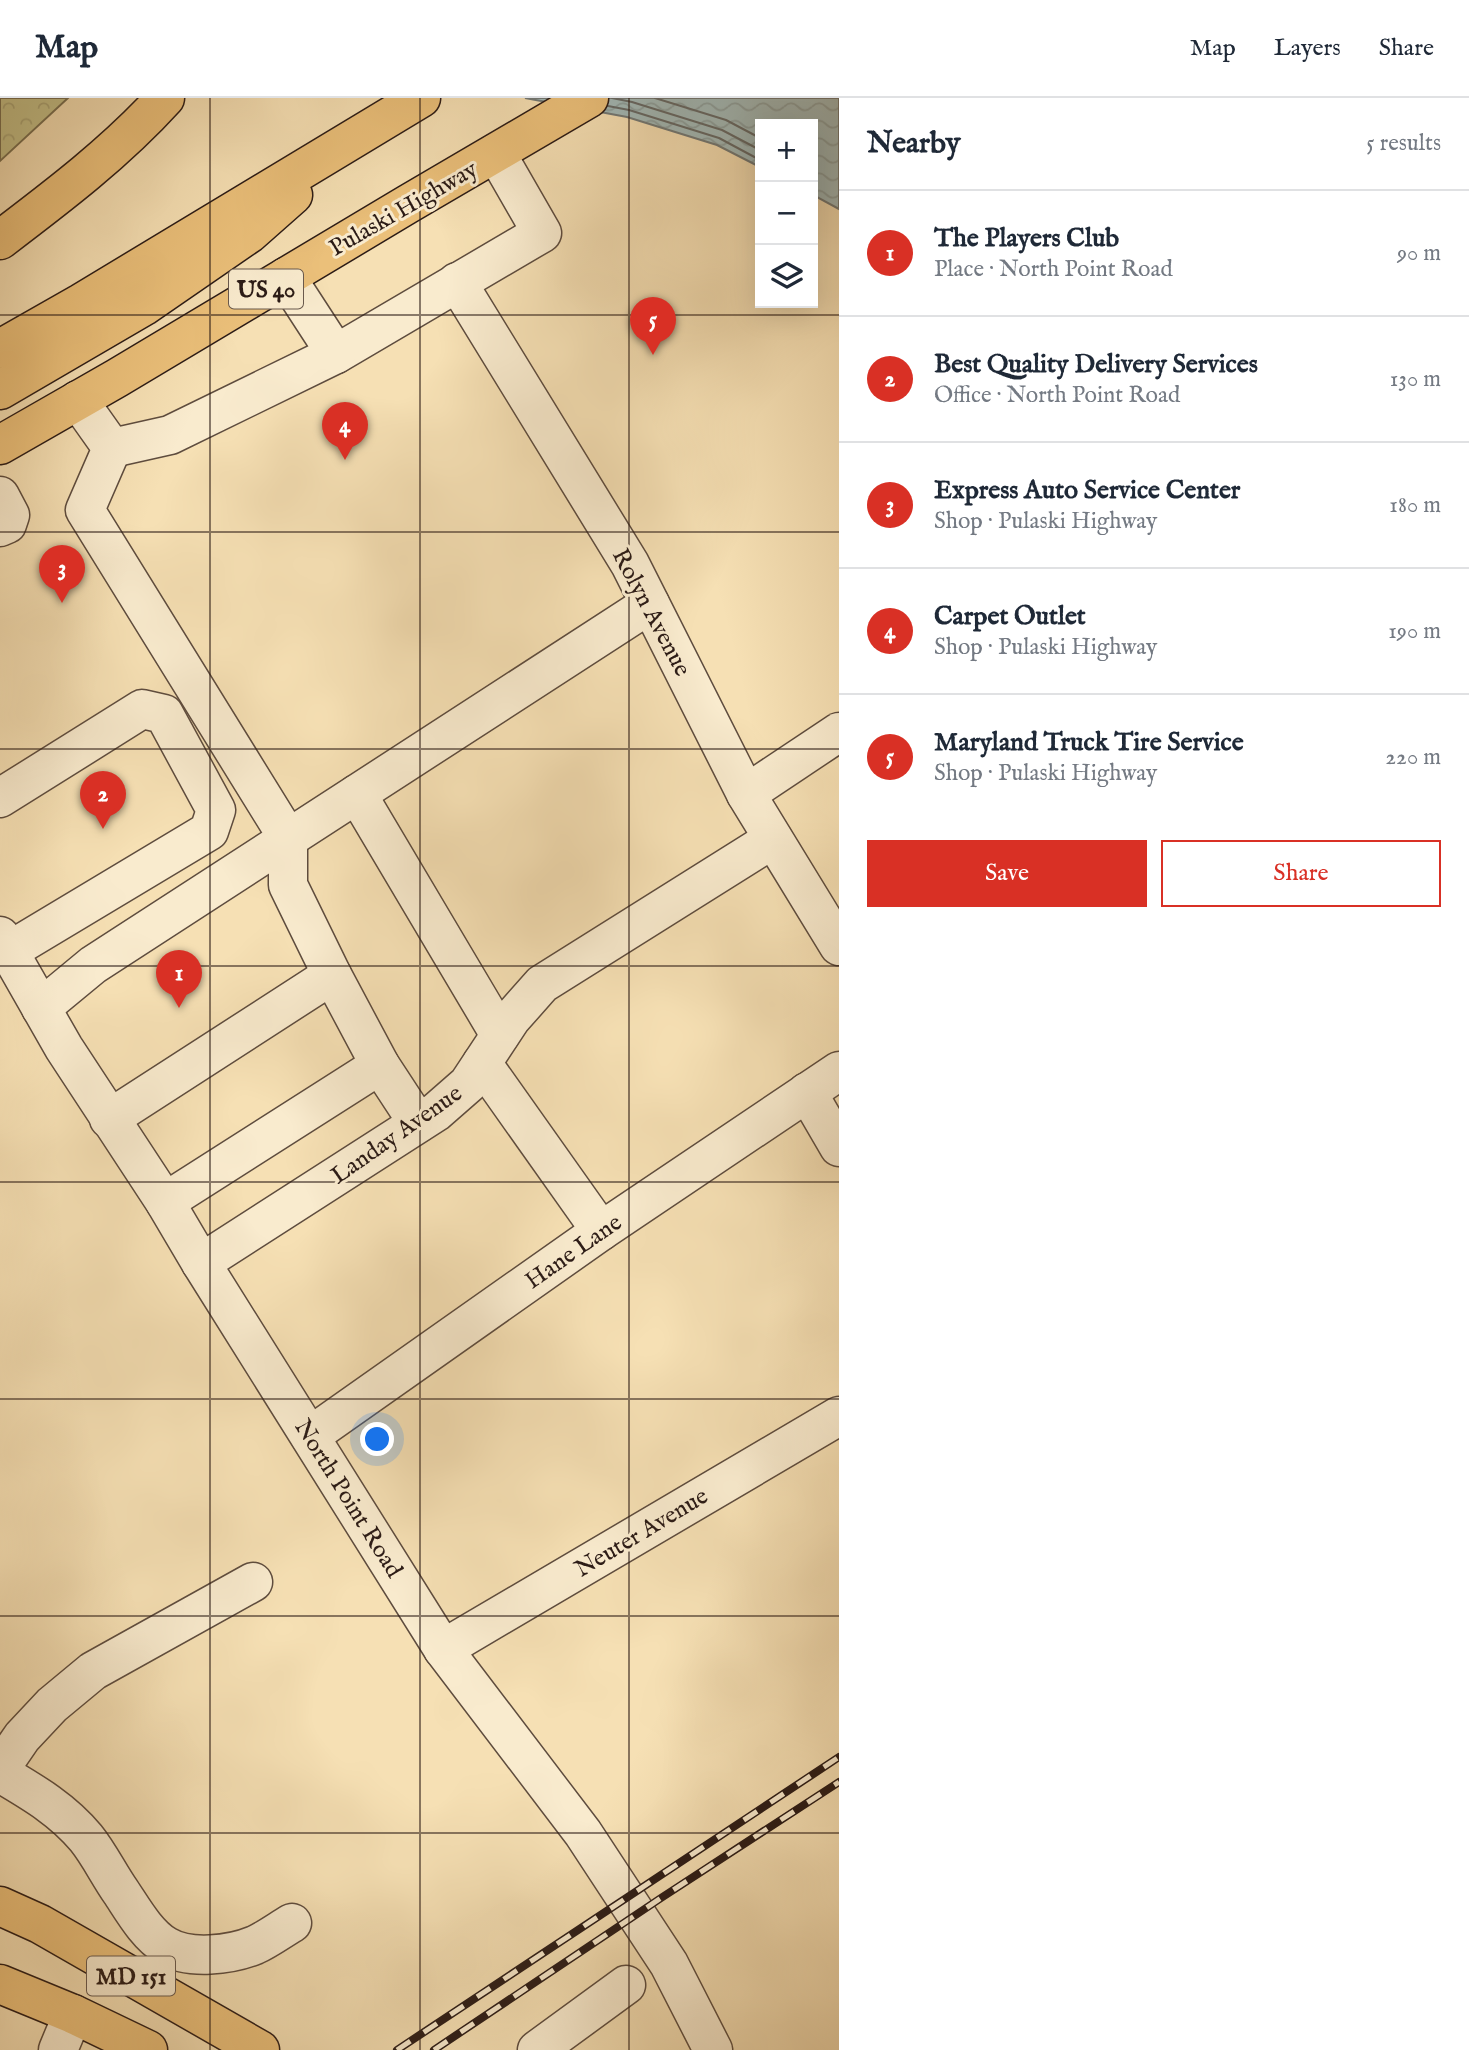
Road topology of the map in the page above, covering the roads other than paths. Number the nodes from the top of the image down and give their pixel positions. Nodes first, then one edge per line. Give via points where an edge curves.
1 (421, 98) edge
2 (589, 98) edge
3 (155, 109) edge
4 (363, 132) junction
5 (496, 153) junction
6 (0, 240) edge
7 (286, 277) junction
8 (457, 282) junction
9 (0, 349) edge
10 (336, 354) junction
11 (0, 390) edge
12 (78, 400) junction
13 (0, 445) edge
14 (112, 448) junction
15 (0, 496) edge
16 (0, 527) edge
17 (650, 604) junction
18 (839, 732) edge
19 (357, 794) junction
20 (746, 794) junction
21 (0, 798) edge
22 (288, 838) junction
23 (773, 839) junction
24 (4, 943) edge
25 (839, 946) edge
26 (332, 975) junction
27 (41, 1008) junction
28 (491, 1049) junction
29 (380, 1065) junction
30 (839, 1070) edge
31 (807, 1092) junction
32 (109, 1119) junction
33 (418, 1123) junction
34 (839, 1147) edge
35 (165, 1202) junction
36 (601, 1231) junction
37 (201, 1263) junction
38 (839, 1416) edge
39 (310, 1436) junction
40 (253, 1582) dead end
41 (443, 1649) junction
42 (0, 1771) edge
43 (0, 1906) edge
44 (292, 1923) dead end
45 (0, 1984) edge
46 (626, 1985) dead end
47 (73, 2014) junction
48 (58, 2050) edge
49 (148, 2050) edge
50 (260, 2050) edge
51 (537, 2050) edge
52 (713, 2050) edge

1 - 4 main road
2 - 5 main road, Pulaski Highway / US 40
3 - 6 main road via 62,193
4 - 9 main road
4 - 11 main road via 250,233 144,306
5 - 7 main road, Pulaski Highway / US 40
5 - 8 street via 542,233
7 - 10 street
7 - 12 main road, Pulaski Highway / US 40
8 - 10 street
8 - 17 street, Rolyn Avenue
10 - 14 street via 170,435
12 - 13 main road, Pulaski Highway / US 40
12 - 14 street
14 - 22 street via 85,510
15 - 16 street via 10,515
17 - 19 street
17 - 20 street, Rolyn Avenue
18 - 20 street
19 - 22 street
19 - 28 street
20 - 23 street, Rolyn Avenue
21 - 24 street via 142,709 164,714 216,810 209,831
22 - 26 street via 288,885
22 - 27 street via 93,965
23 - 25 street, Rolyn Avenue
23 - 28 street, Landay Avenue via 542,984
24 - 27 street, North Point Road
26 - 29 street
26 - 32 street
27 - 32 street, North Point Road
28 - 33 street, Landay Avenue via 468,1084
28 - 36 street
29 - 33 street
29 - 35 street
30 - 31 street, Hane Lane
31 - 34 street
31 - 36 street, Hane Lane
32 - 35 street, North Point Road
33 - 37 street, Landay Avenue
35 - 37 street, North Point Road
36 - 39 street, Hane Lane
37 - 39 street, North Point Road
38 - 41 street, Neuter Avenue
39 - 41 street, North Point Road
40 - 42 street via 93,1671 22,1737
41 - 52 street, North Point Road via 583,1833 669,1964
42 - 44 street via 44,1799 87,1839 149,1931 165,1946 201,1954 227,1953 255,1945
43 - 50 main road, MD 151 via 40,1924
45 - 47 main road, MD 151
46 - 51 street
47 - 48 street
47 - 49 main road, MD 151

